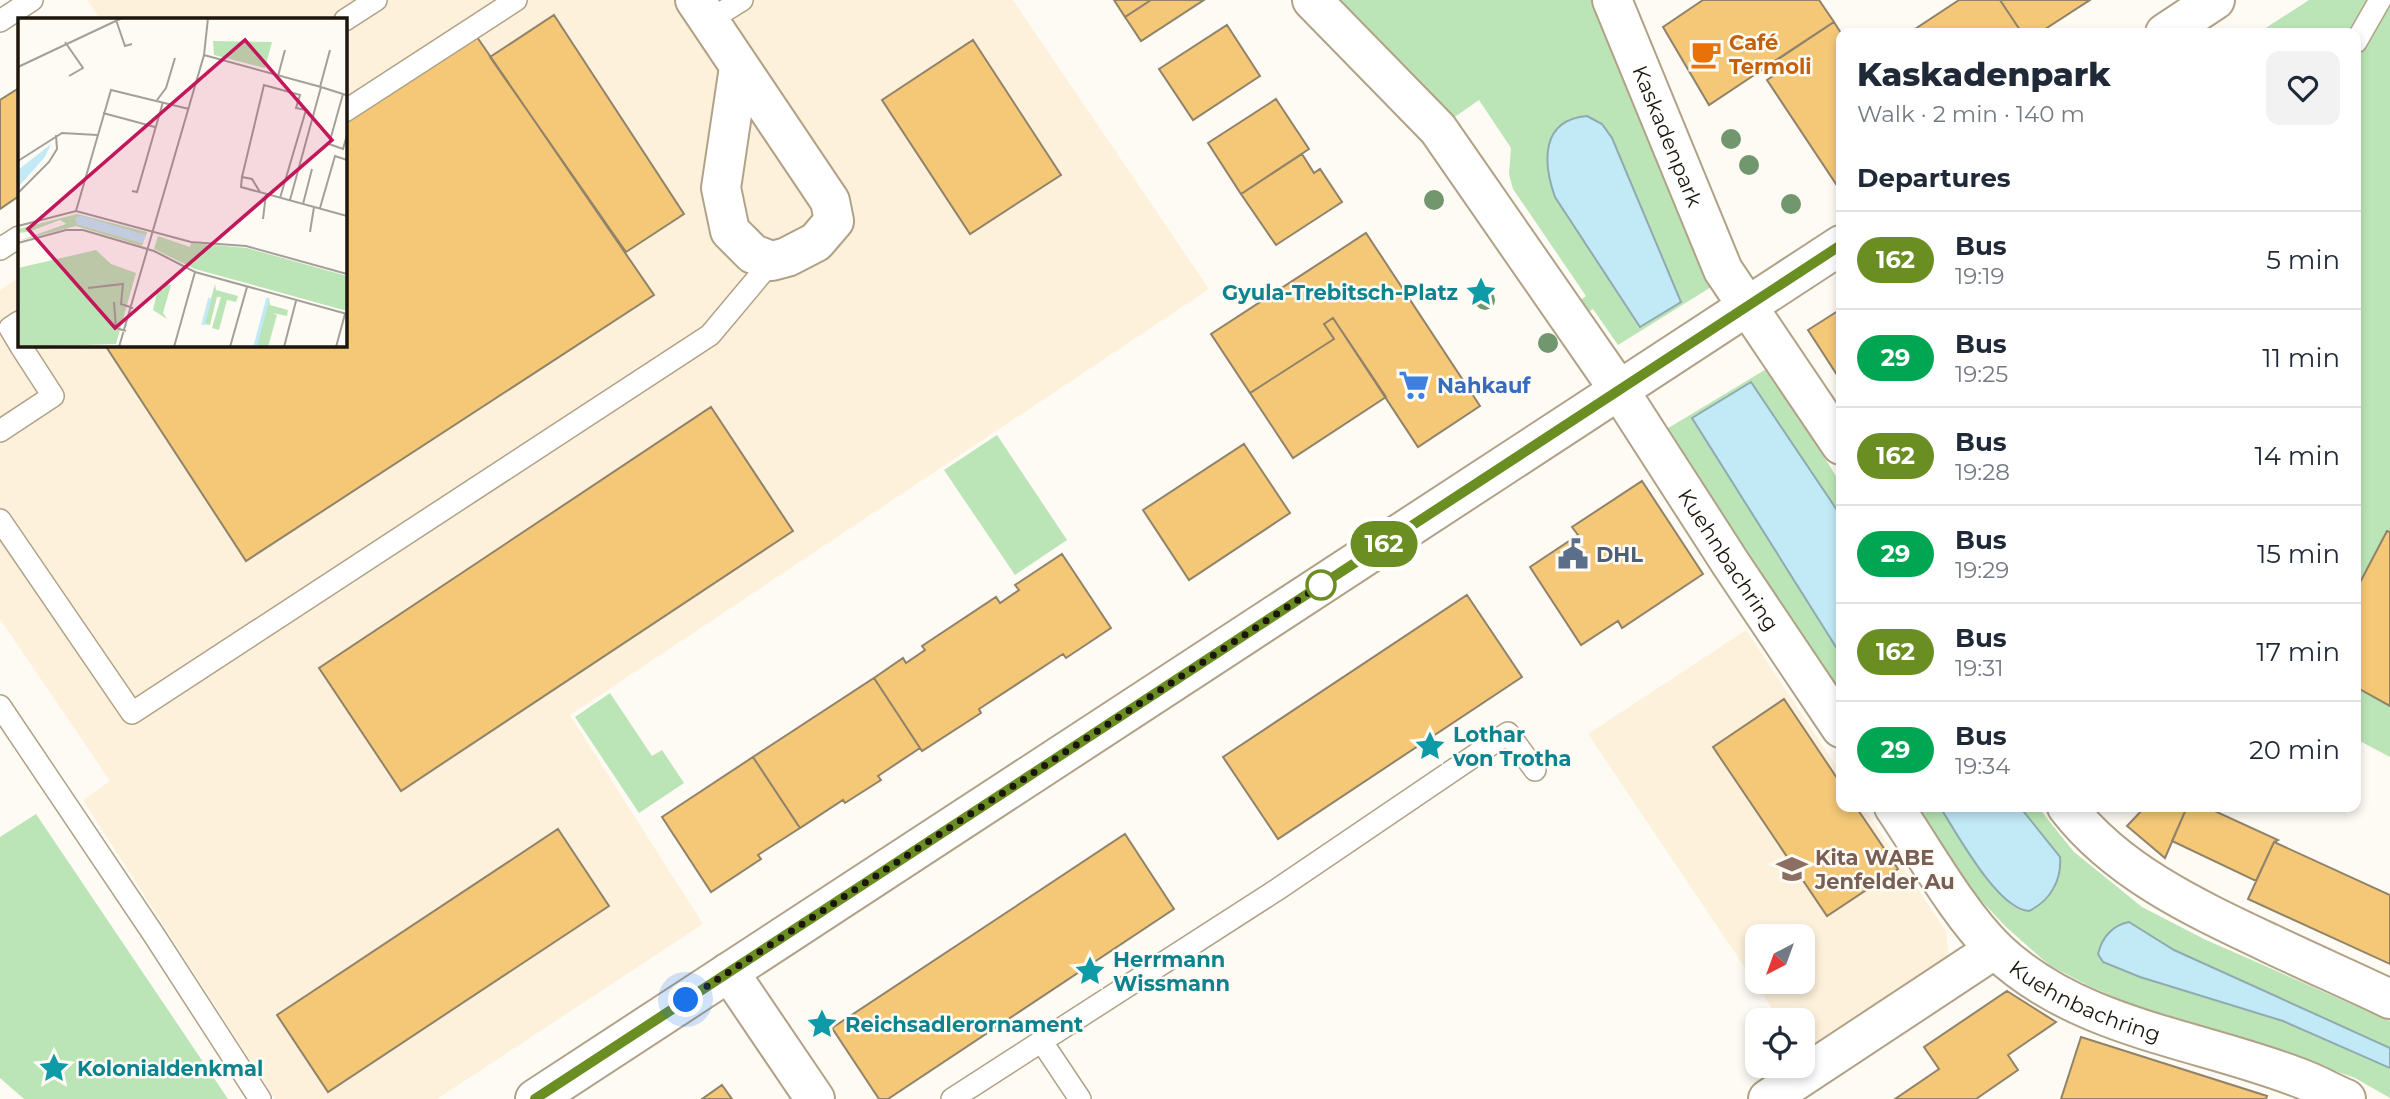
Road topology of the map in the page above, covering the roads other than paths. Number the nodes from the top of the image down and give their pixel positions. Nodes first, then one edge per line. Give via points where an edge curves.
1 (32, 0) edge
2 (376, 0) edge
3 (516, 0) edge
4 (742, 0) edge
5 (1312, 0) edge
6 (1612, 0) edge
7 (2215, 0) edge
8 (2381, 0) edge
9 (702, 11) edge
10 (346, 19) edge
11 (0, 21) edge
12 (2173, 28) edge
13 (2361, 34) edge
14 (739, 67) junction
15 (346, 110) edge
16 (18, 238) edge
17 (1836, 248) edge
18 (0, 249) edge
19 (772, 261) junction
20 (1749, 305) junction
21 (18, 323) edge
22 (18, 341) edge
23 (21, 346) edge
24 (1619, 390) junction
25 (0, 431) edge
26 (1836, 437) edge
27 (0, 520) edge
28 (0, 706) edge
29 (1836, 721) edge
30 (1535, 770) dead end
31 (1897, 812) edge
32 (2071, 812) edge
33 (1996, 949) junction
34 (729, 972) junction
35 (2390, 999) edge
36 (1042, 1042) junction
37 (260, 1099) edge
38 (535, 1099) edge
39 (815, 1099) edge
40 (953, 1099) edge
41 (1080, 1099) edge
42 (1768, 1099) edge
43 (2346, 1099) edge

1 - 11 lane
2 - 10 lane
3 - 15 lane
4 - 9 lane
5 - 24 street via 1438,129
6 - 20 street, Kaskadenpark via 1723,270
7 - 12 street
8 - 13 lane
9 - 14 street
14 - 19 street via 721,188 730,231 752,254
14 - 19 street via 830,201 834,221 816,242
16 - 18 lane
17 - 20 street
19 - 27 lane via 710,335 132,713
20 - 24 street
20 - 26 street
21 - 22 lane via 10,328
23 - 25 lane via 53,396
24 - 29 street, Kuehnbachring
24 - 34 street
28 - 37 lane
30 - 36 lane via 1508,733
31 - 33 street, Kuehnbachring
32 - 35 street via 2159,888
33 - 42 street
33 - 43 street, Kuehnbachring via 2028,976 2089,1010 2298,1077
34 - 38 street
34 - 39 street
36 - 40 lane
36 - 41 lane

